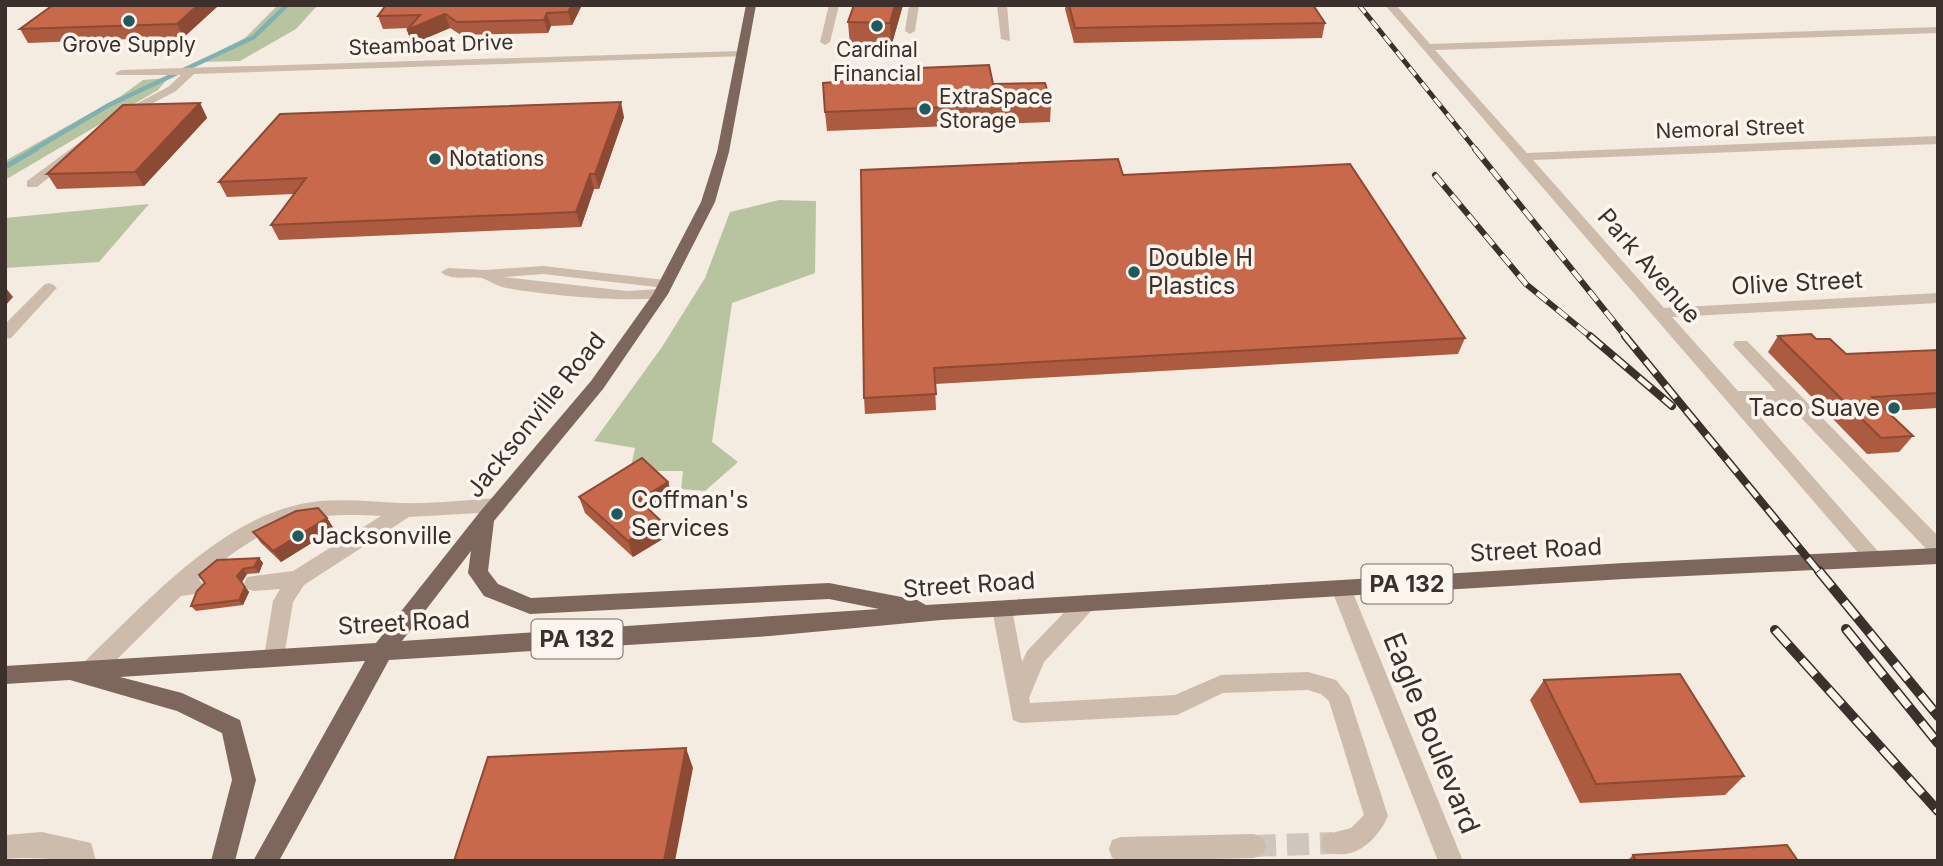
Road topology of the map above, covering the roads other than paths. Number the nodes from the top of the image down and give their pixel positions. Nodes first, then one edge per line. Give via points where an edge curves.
1 (751, 5) edge
2 (834, 5) edge
3 (915, 5) edge
4 (1002, 5) edge
5 (1390, 5) edge
6 (1938, 30) edge
7 (910, 31) dead end
8 (1006, 39) dead end
9 (825, 42) dead end
10 (1426, 47) junction
11 (741, 54) junction
12 (191, 71) junction
13 (121, 73) dead end
14 (1938, 141) edge
15 (1524, 156) junction
16 (32, 184) dead end
17 (448, 272) dead end
18 (49, 288) dead end
19 (663, 289) junction
20 (1938, 299) edge
21 (1659, 313) junction
22 (5, 334) edge
23 (1741, 345) dead end
24 (1732, 397) junction
25 (1789, 397) junction
26 (405, 510) junction
27 (492, 512) junction
28 (1938, 549) edge
29 (1938, 556) edge
30 (1873, 557) junction
31 (297, 579) junction
32 (254, 583) dead end
33 (1341, 588) junction
34 (1086, 603) junction
35 (1002, 609) junction
36 (941, 612) junction
37 (383, 650) junction
38 (275, 657) junction
39 (92, 669) junction
40 (65, 671) junction
41 (5, 675) edge
42 (1020, 705) junction
43 (1333, 843) tunnel mouth
44 (1254, 846) tunnel mouth
45 (5, 847) edge
46 (1121, 849) dead end
47 (84, 861) edge
48 (223, 861) edge
49 (265, 861) edge
50 (1451, 861) edge

1 - 11 main road, Jacksonville Road
2 - 9 street
3 - 7 street
4 - 8 street
5 - 10 street, Park Avenue
6 - 10 street
10 - 15 street, Park Avenue
11 - 12 street, Steamboat Drive
11 - 19 main road, Jacksonville Road via 723,152 708,202
12 - 13 street, Steamboat Drive
12 - 16 street via 172,89 105,127
14 - 15 street, Nemoral Street
15 - 21 street, Park Avenue
17 - 19 street via 627,296
18 - 22 street
19 - 27 main road, Jacksonville Road via 605,376
20 - 21 street, Olive Street
21 - 24 street, Park Avenue
23 - 25 street
24 - 25 street
24 - 30 street, Park Avenue
25 - 28 street
26 - 27 street
26 - 31 street
26 - 39 street via 318,509 287,515 221,553
27 - 36 main road via 478,573 491,590 530,606 829,591
27 - 37 main road, Jacksonville Road
29 - 30 main road, Street Road / PA 132
30 - 33 main road, Street Road / PA 132
31 - 32 street
31 - 38 street via 283,601
33 - 34 main road, Street Road / PA 132
33 - 50 street, Eagle Boulevard
34 - 35 main road, Street Road / PA 132
34 - 42 street via 1035,657
35 - 36 main road, Street Road / PA 132
35 - 42 street
36 - 37 main road, Street Road / PA 132
37 - 38 main road, Street Road / PA 132
37 - 49 main road, Jacksonville Road
38 - 39 main road, Street Road / PA 132
39 - 40 main road, Street Road / PA 132
40 - 41 main road, Street Road / PA 132
40 - 48 main road via 182,704 232,727 244,780
42 - 43 street via 1177,705 1221,684 1308,681 1328,687 1338,696 1376,816 1367,834
44 - 46 street
45 - 47 street via 42,844 82,852

